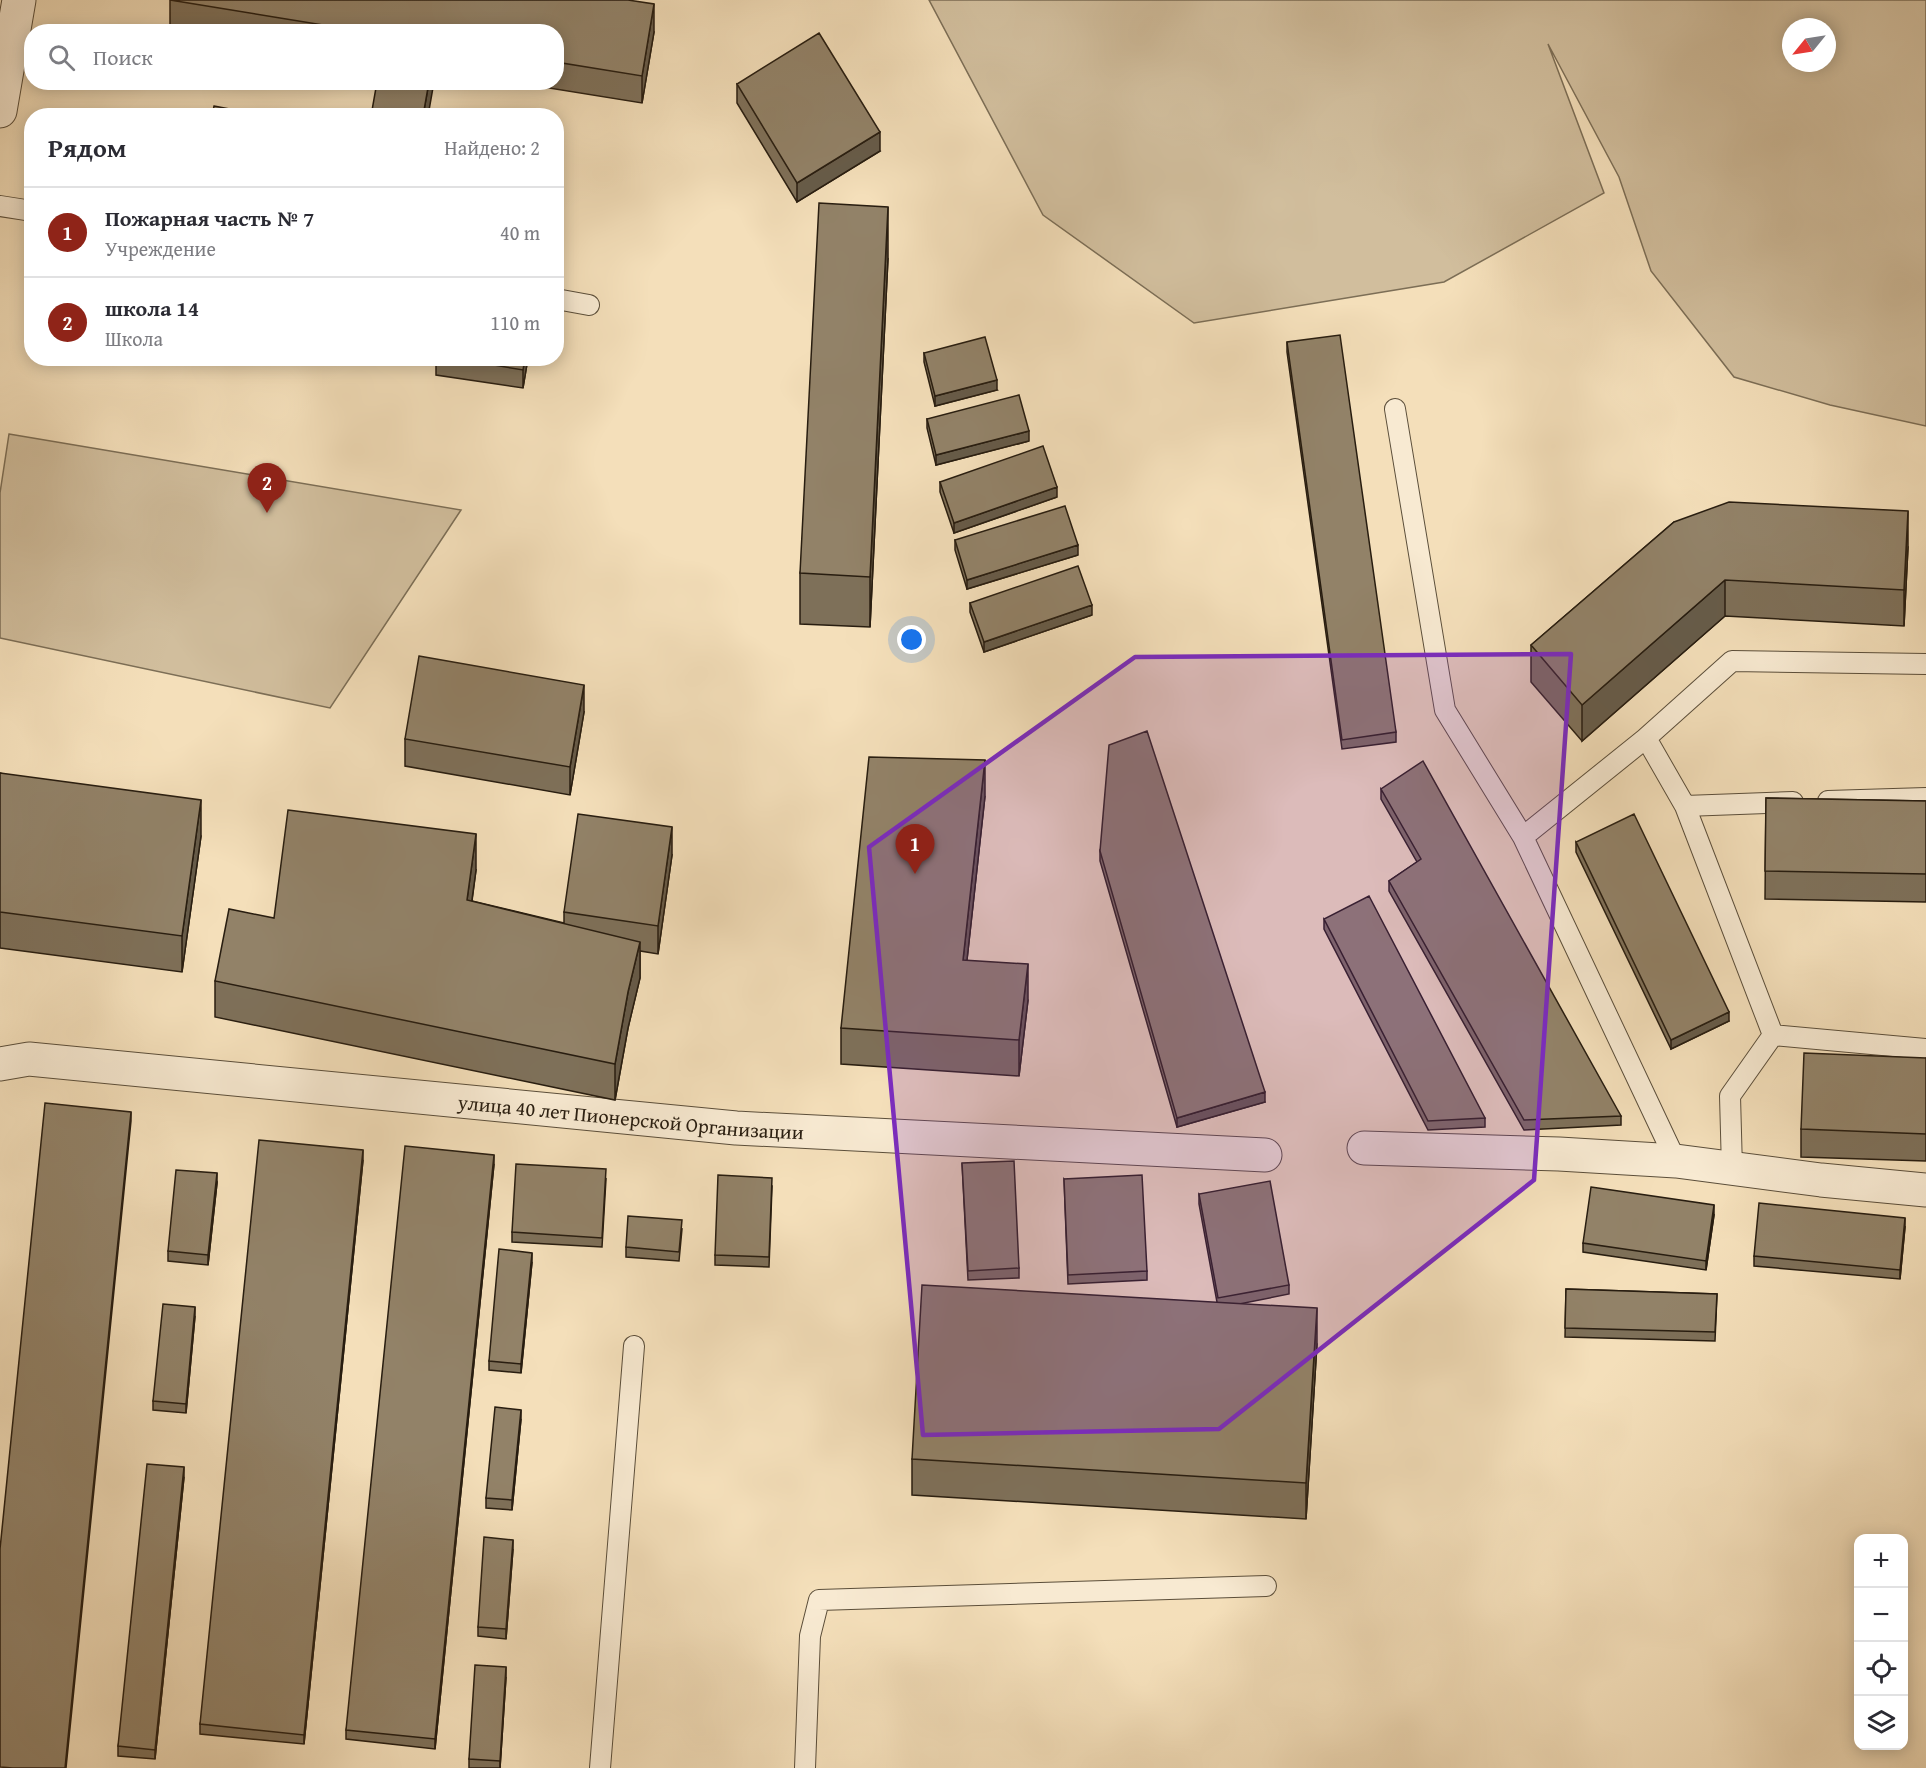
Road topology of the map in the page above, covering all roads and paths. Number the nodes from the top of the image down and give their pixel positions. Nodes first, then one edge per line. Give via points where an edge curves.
1 (19, 0) edge
2 (0, 111) edge
3 (0, 206) edge
4 (24, 210) edge
5 (564, 300) edge
6 (589, 305) dead end
7 (1395, 408) dead end
8 (1926, 664) edge
9 (1646, 738) junction
10 (1926, 798) edge
11 (1685, 806) junction
12 (1523, 837) junction
13 (1773, 1035) junction
14 (1926, 1049) edge
15 (0, 1064) edge
16 (1364, 1148) dead end
17 (1264, 1155) dead end
18 (1676, 1161) junction
19 (1732, 1169) junction
20 (1926, 1190) edge
21 (634, 1346) dead end
22 (1266, 1586) dead end
23 (600, 1768) edge
24 (805, 1768) edge

1 - 2 street
3 - 4 lane
5 - 6 lane
7 - 12 lane via 1444,710
8 - 9 lane via 1732,661
9 - 11 lane
9 - 12 lane
10 - 11 lane
11 - 13 lane
12 - 18 lane
13 - 14 lane
13 - 19 lane via 1730,1096
15 - 17 street, улица 40 лет Пионерской Организации via 29,1059 736,1128
16 - 18 street
18 - 19 street
19 - 20 street
21 - 23 lane
22 - 24 lane via 819,1600 810,1636

